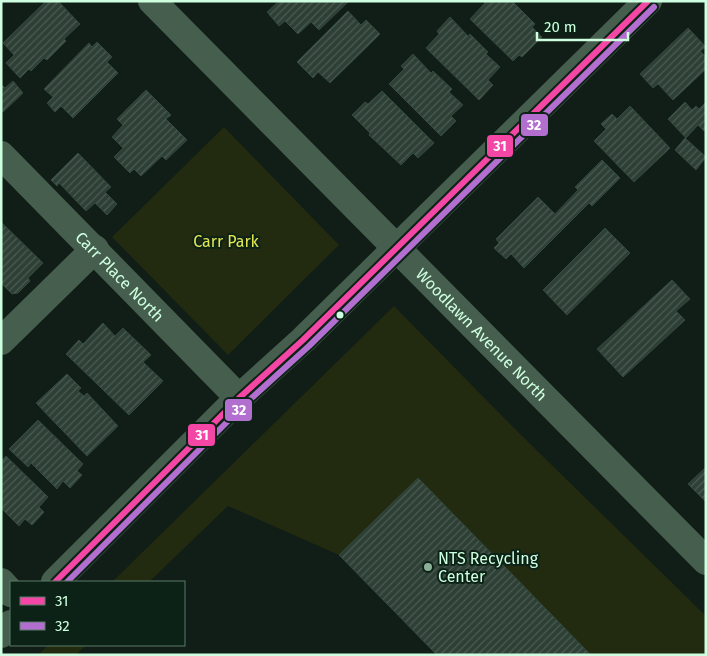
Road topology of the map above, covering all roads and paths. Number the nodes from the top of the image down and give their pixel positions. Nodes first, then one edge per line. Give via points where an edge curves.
1 (152, 1) edge
2 (648, 1) edge
3 (1, 154) edge
4 (396, 248) junction
5 (95, 250) junction
6 (1, 341) edge
7 (239, 398) junction
8 (706, 561) edge
9 (56, 581) edge
10 (1, 582) edge
11 (10, 592) edge
12 (10, 625) edge
13 (1, 634) edge

1 - 4 street, Woodlawn Avenue North
2 - 4 street
3 - 5 street, Carr Place North
4 - 7 street
4 - 8 street, Woodlawn Avenue North
5 - 6 street
5 - 7 street, Carr Place North
7 - 9 street
10 - 11 street
12 - 13 street

